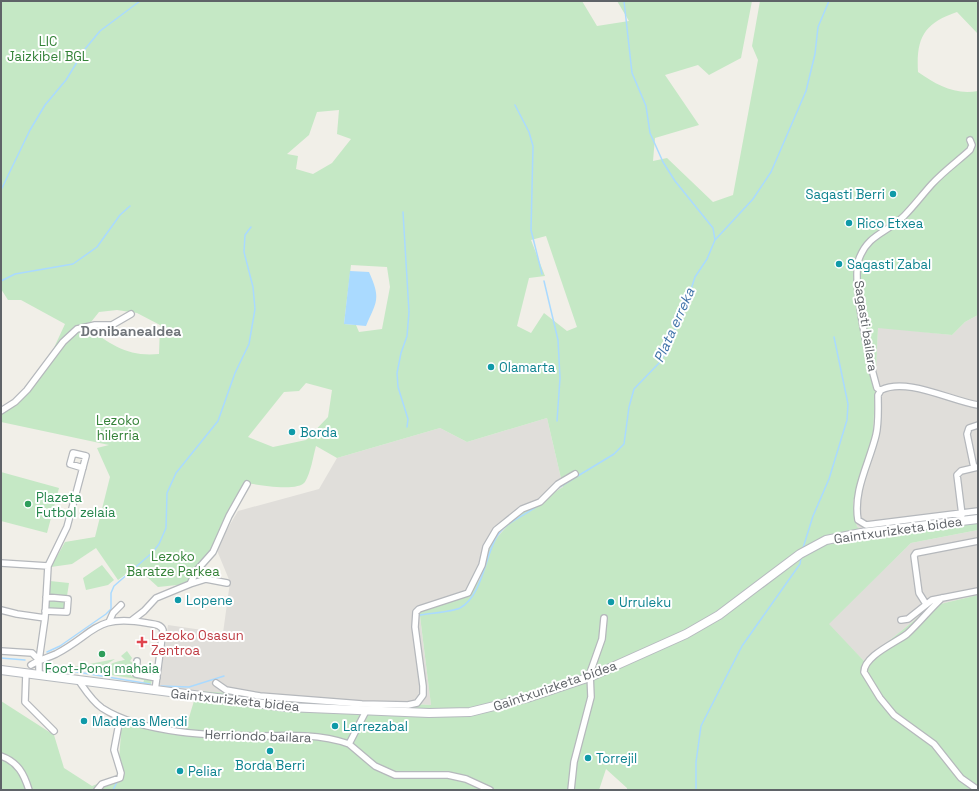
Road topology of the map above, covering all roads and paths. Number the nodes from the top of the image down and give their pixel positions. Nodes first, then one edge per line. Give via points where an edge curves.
1 (970, 140) dead end
2 (131, 314) dead end
3 (881, 390) junction
4 (978, 405) edge
5 (1, 411) edge
6 (978, 425) edge
7 (83, 468) dead end
8 (976, 468) edge
9 (575, 474) dead end
10 (247, 484) dead end
11 (978, 511) edge
12 (962, 515) junction
13 (978, 519) edge
14 (978, 541) edge
15 (1, 563) edge
16 (48, 566) junction
17 (227, 583) dead end
18 (190, 584) junction
19 (978, 591) edge
20 (46, 597) junction
21 (942, 598) junction
22 (926, 604) junction
23 (121, 605) dead end
24 (1, 610) edge
25 (45, 610) junction
26 (45, 618) junction
27 (604, 618) dead end
28 (901, 620) dead end
29 (131, 621) junction
30 (109, 622) junction
31 (1, 651) edge
32 (39, 660) junction
33 (137, 661) dead end
34 (1, 670) edge
35 (26, 670) junction
36 (40, 672) junction
37 (590, 677) junction
38 (157, 678) junction
39 (79, 681) junction
40 (216, 683) dead end
41 (155, 691) junction
42 (366, 711) junction
43 (120, 718) junction
44 (54, 731) dead end
45 (349, 744) junction
46 (1, 756) edge
47 (29, 790) edge
48 (97, 790) edge
49 (490, 790) edge
50 (571, 790) edge
51 (978, 790) edge

1 - 3 street, Sagasti bailara via 970,150 932,184 904,216 873,237 858,261 863,322 872,372 877,388
2 - 5 street via 112,325 77,329 63,342 27,390
3 - 4 street via 897,386 922,389
3 - 12 street via 878,395 876,434 858,492 858,520 866,525
6 - 8 street via 970,428 967,434
7 - 16 street via 64,537
8 - 12 street via 957,474
9 - 40 street via 558,484 540,502 522,509 496,530 486,547 482,565 468,593 416,612 415,627 423,686 423,695 417,703 362,704 260,696 226,690
10 - 18 street via 213,552 197,570
11 - 12 street
13 - 37 main road, Gaintxurizketa bidea via 861,533 826,540 800,554 719,615 686,634
14 - 22 street via 916,553 914,556 919,593
15 - 16 street
16 - 20 street
17 - 18 street via 206,579
18 - 29 street via 156,598
19 - 21 street
20 - 25 street
20 - 25 street via 68,599 67,612
21 - 22 street
21 - 51 street via 906,634 890,643 868,662 864,672 894,715 934,744 961,778
22 - 28 street via 908,619
23 - 30 street
24 - 26 street
25 - 26 street
26 - 32 street
27 - 37 street via 604,629
29 - 30 street
29 - 38 street via 163,628
30 - 32 street via 96,626 56,654
31 - 32 street via 32,653
32 - 35 street
32 - 36 street
33 - 38 street via 136,674
34 - 35 main road, Gaintxurizketa bidea
35 - 36 main road, Gaintxurizketa bidea
35 - 44 street via 25,702
36 - 39 main road, Gaintxurizketa bidea
37 - 42 main road, Gaintxurizketa bidea via 527,698 470,712
37 - 50 street via 590,697 574,760
38 - 41 street
39 - 41 main road, Gaintxurizketa bidea
39 - 43 street, Herriondo bailara via 101,707
41 - 42 main road, Gaintxurizketa bidea via 286,707
42 - 45 street
43 - 45 street, Herriondo bailara via 179,732 234,736 290,734
43 - 48 street via 114,750 121,773 120,778 102,784
45 - 49 street, Herriondo bailara via 375,766 395,775 457,777
46 - 47 street via 22,770

